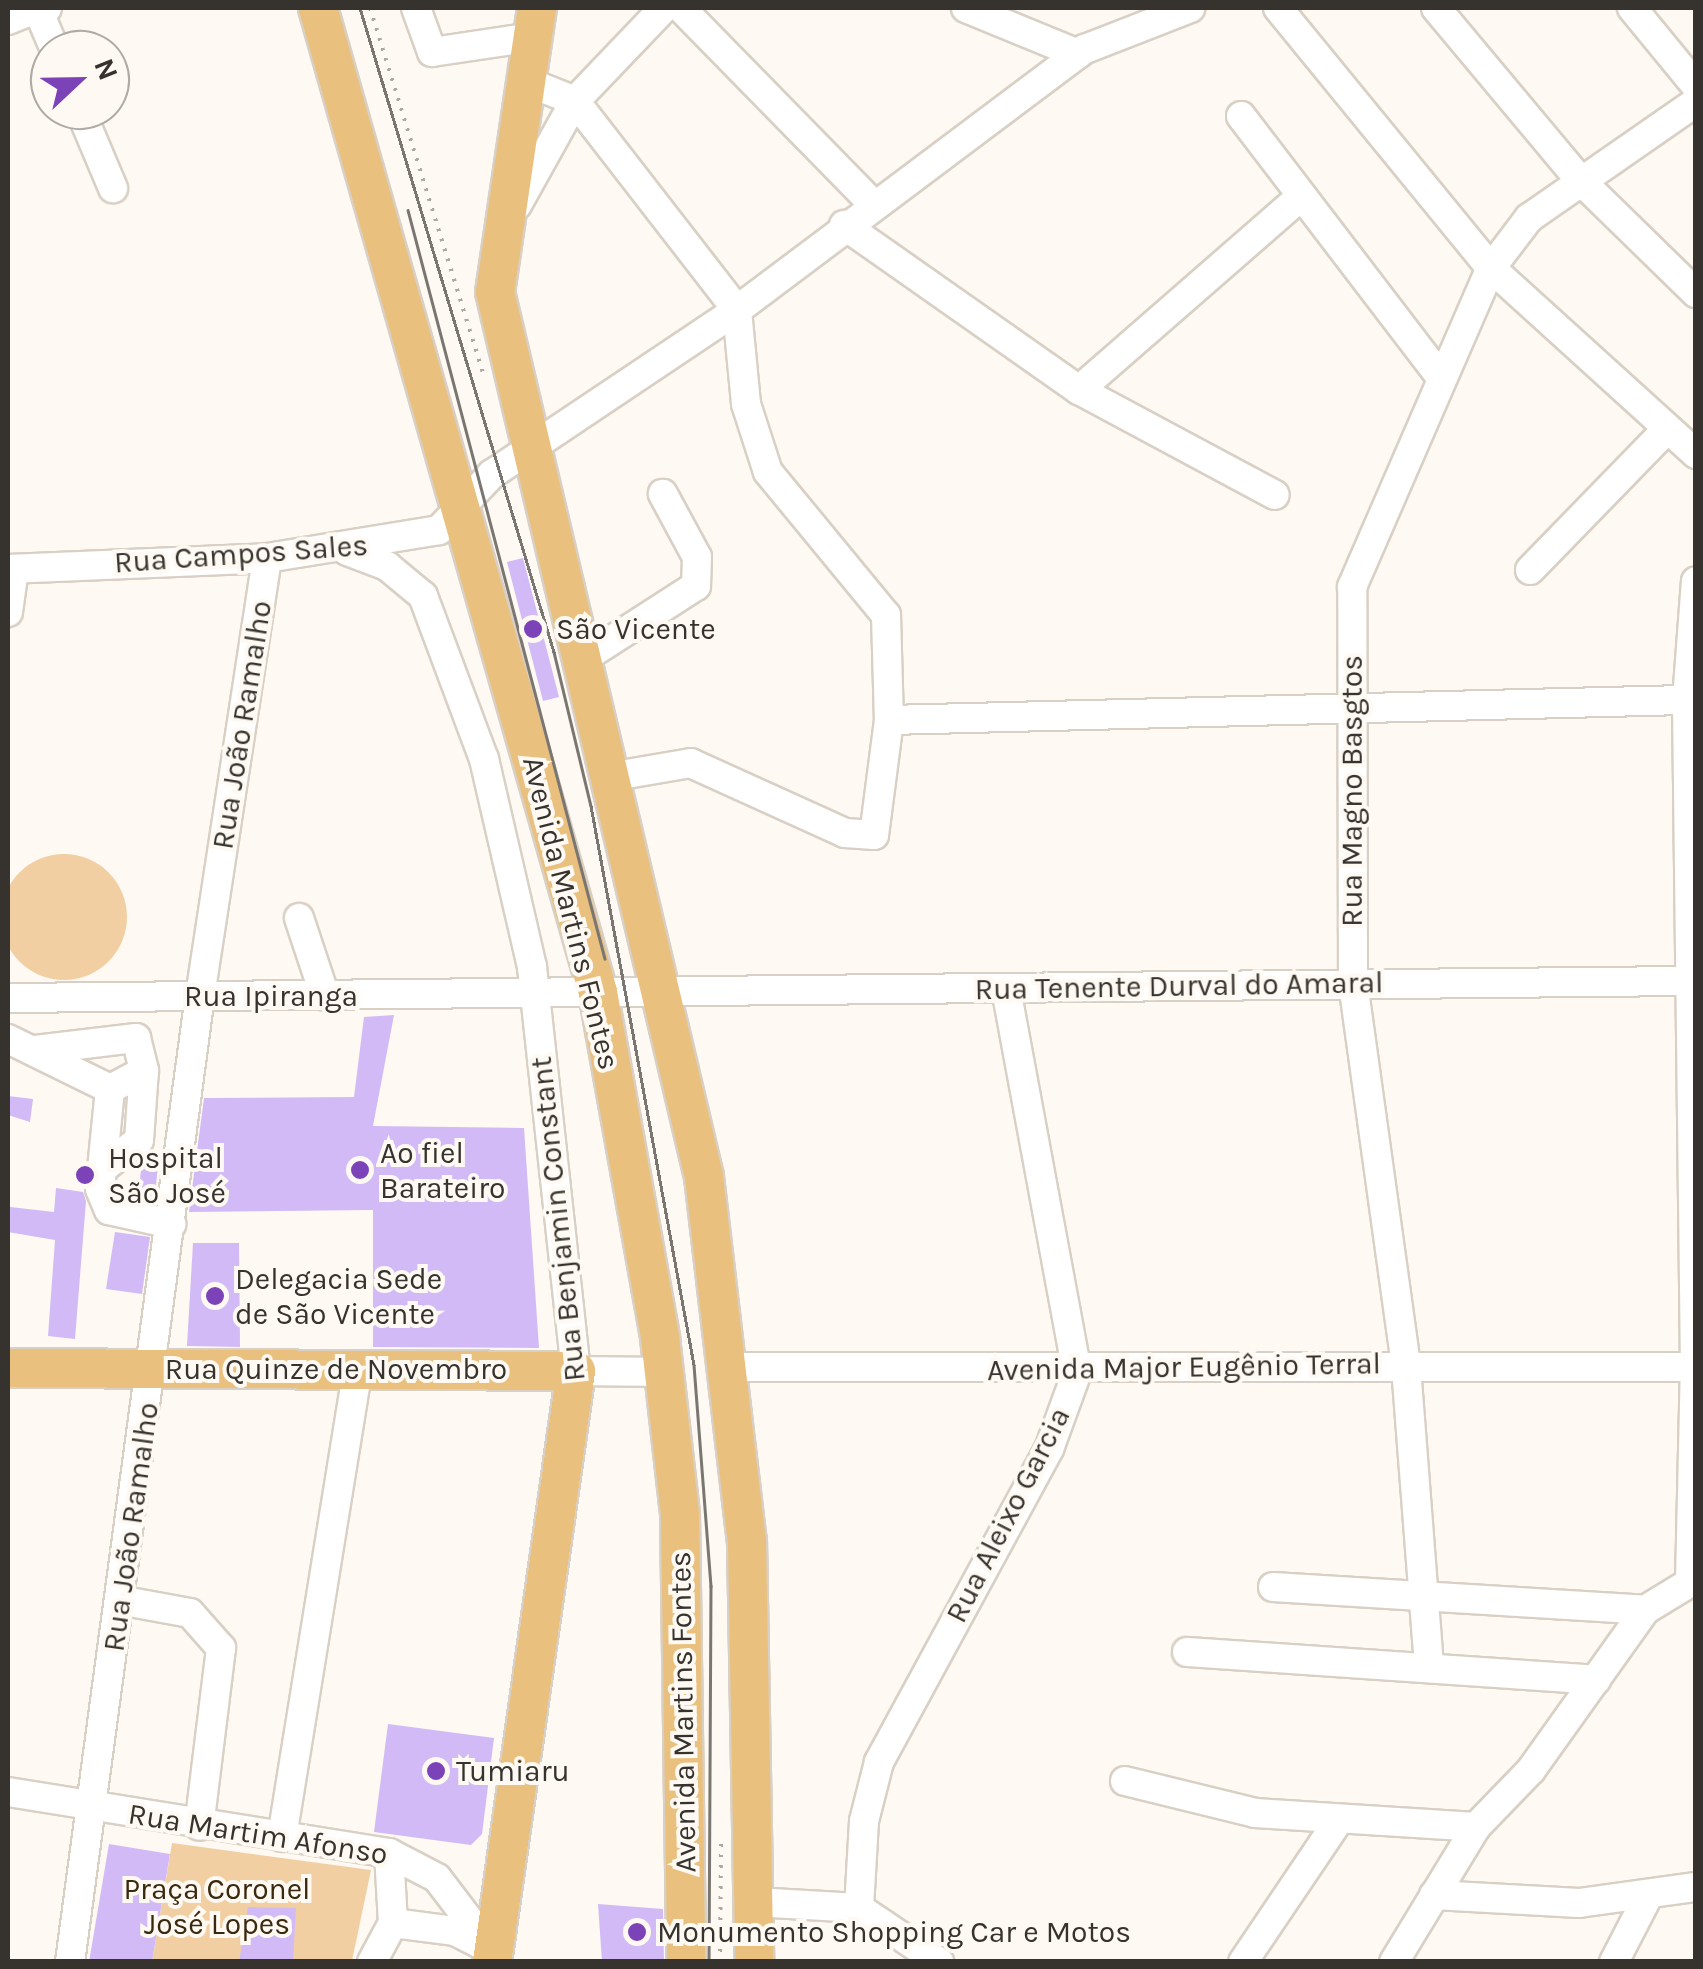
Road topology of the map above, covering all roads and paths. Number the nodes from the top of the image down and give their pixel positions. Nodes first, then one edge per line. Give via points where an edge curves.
1 (41, 8) edge
2 (318, 8) edge
3 (416, 8) edge
4 (664, 8) edge
5 (680, 8) edge
6 (966, 8) edge
7 (1136, 8) edge
8 (1190, 8) edge
9 (1278, 8) edge
10 (1436, 8) edge
11 (1632, 8) edge
12 (8, 20) edge
13 (534, 22) edge
14 (1082, 52) junction
15 (524, 81) junction
16 (1696, 86) edge
17 (576, 102) junction
18 (1696, 102) edge
19 (1241, 116) dead end
20 (88, 130) edge
21 (1578, 178) junction
22 (113, 188) dead end
23 (1298, 199) junction
24 (872, 203) junction
25 (844, 224) junction
26 (497, 248) junction
27 (1491, 268) junction
28 (1696, 292) edge
29 (737, 310) junction
30 (1440, 376) junction
31 (1079, 390) junction
32 (1667, 429) junction
33 (534, 444) junction
34 (1696, 454) edge
35 (663, 494) dead end
36 (1275, 494) dead end
37 (461, 504) junction
38 (342, 548) junction
39 (267, 558) junction
40 (10, 569) edge
41 (1530, 570) dead end
42 (1696, 580) edge
43 (8, 612) edge
44 (582, 660) junction
45 (1687, 700) junction
46 (1351, 705) junction
47 (889, 720) junction
48 (609, 777) junction
49 (298, 918) dead end
50 (1690, 981) edge
51 (1353, 982) junction
52 (1006, 990) junction
53 (598, 992) junction
54 (535, 993) junction
55 (662, 993) junction
56 (200, 996) junction
57 (325, 996) junction
58 (8, 998) edge
59 (8, 1039) edge
60 (35, 1050) junction
61 (144, 1071) junction
62 (110, 1089) junction
63 (102, 1169) junction
64 (171, 1224) junction
65 (1406, 1365) junction
66 (732, 1367) junction
67 (1695, 1367) edge
68 (8, 1368) edge
69 (154, 1368) junction
70 (358, 1369) junction
71 (576, 1371) junction
72 (665, 1372) junction
73 (1076, 1372) junction
74 (1693, 1580) edge
75 (1272, 1587) dead end
76 (119, 1600) junction
77 (1428, 1600) junction
78 (1645, 1610) junction
79 (1187, 1652) dead end
80 (1430, 1666) junction
81 (1596, 1680) junction
82 (1126, 1780) dead end
83 (8, 1792) edge
84 (92, 1807) junction
85 (750, 1810) junction
86 (1338, 1821) junction
87 (199, 1826) junction
88 (1476, 1827) junction
89 (282, 1837) junction
90 (389, 1852) junction
91 (1696, 1887) edge
92 (1434, 1896) junction
93 (1648, 1896) junction
94 (754, 1902) junction
95 (859, 1908) junction
96 (393, 1922) junction
97 (492, 1955) edge
98 (70, 1962) edge
99 (372, 1962) edge
100 (686, 1962) edge
101 (734, 1962) edge
102 (754, 1962) edge
103 (939, 1962) edge
104 (1242, 1962) edge
105 (1394, 1962) edge
106 (1614, 1962) edge

1 - 12 street
2 - 37 main road, Avenida Martins Fontes
3 - 13 street via 432,52
4 - 17 street
5 - 24 street
6 - 14 street
7 - 14 street
8 - 14 street
9 - 27 street
10 - 21 street
11 - 16 street
13 - 15 main road, Avenida Martins Fontes
14 - 24 street, Rua Campos Sales
15 - 17 street
15 - 26 main road, Avenida Martins Fontes
17 - 26 street via 535,163
17 - 29 street
18 - 21 street, Rua Magno Basgtos
19 - 23 street
20 - 22 street
21 - 27 street, Rua Magno Basgtos via 1529,218
21 - 28 street
23 - 30 street
23 - 31 street
24 - 25 street, Rua Campos Sales
25 - 29 street, Rua Campos Sales
25 - 31 street
26 - 33 main road, Avenida Martins Fontes via 499,318
27 - 30 street, Rua Magno Basgtos
27 - 32 street
29 - 33 street, Rua Campos Sales
29 - 47 street via 746,404 768,472 886,616
30 - 46 street, Rua Magno Basgtos via 1352,587
31 - 36 street
32 - 34 street
32 - 41 street
33 - 37 street, Rua Campos Sales
33 - 44 main road, Avenida Martins Fontes
35 - 44 street via 697,557 696,586
37 - 38 street, Rua Campos Sales via 420,539
37 - 53 main road, Avenida Martins Fontes
38 - 39 street, Rua Campos Sales
38 - 54 street, Rua Benjamin Constant via 405,577 437,619 484,759
39 - 40 street, Rua Campos Sales
39 - 56 street, Rua João Ramalho
40 - 43 street
42 - 45 street
44 - 48 main road, Avenida Martins Fontes
45 - 46 street
45 - 50 street
46 - 47 street
46 - 51 street, Rua Magno Basgtos
47 - 48 street via 874,835 845,833 691,764
48 - 55 main road, Avenida Martins Fontes
49 - 57 street
50 - 51 street, Rua Tenente Durval do Amaral
50 - 67 street
51 - 52 street, Rua Tenente Durval do Amaral
51 - 65 street, Rua Magno Basgtos
52 - 55 street, Rua Tenente Durval do Amaral
52 - 73 street, Rua Aleixo Garcia
53 - 54 street
53 - 55 street, Rua Tenente Durval do Amaral
53 - 72 main road, Avenida Martins Fontes
54 - 57 street, Rua Ipiranga
54 - 71 street, Rua Benjamin Constant
55 - 66 main road, Avenida Martins Fontes via 704,1177
56 - 57 street, Rua Ipiranga
56 - 58 street, Rua Ipiranga
56 - 64 street, Rua João Ramalho
59 - 60 street
60 - 61 street via 136,1038
60 - 62 street
61 - 62 street
61 - 63 street via 138,1140
62 - 63 street
63 - 64 street via 109,1210
64 - 69 street, Rua João Ramalho
65 - 67 street, Avenida Major Eugênio Terral
65 - 73 street, Avenida Major Eugênio Terral
65 - 77 street, Rua Magno Basgtos
66 - 73 street, Avenida Major Eugênio Terral
66 - 85 main road, Avenida Martins Fontes via 747,1541
67 - 74 street
68 - 69 main road, Rua Quinze de Novembro
69 - 70 main road, Rua Quinze de Novembro
69 - 76 street, Rua João Ramalho
70 - 71 main road, Rua Quinze de Novembro
70 - 89 street
71 - 72 street, Rua Quinze de Novembro
71 - 97 main road, Rua Benjamin Constant
72 - 100 main road, Avenida Martins Fontes via 682,1558
73 - 95 street, Rua Aleixo Garcia via 1048,1448 878,1762 864,1821
74 - 78 street
75 - 77 street
76 - 84 street, Rua João Ramalho
76 - 87 street via 190,1612 220,1648
77 - 78 street
77 - 80 street, Rua Magno Basgtos
78 - 81 street
79 - 80 street
80 - 81 street
81 - 88 street via 1531,1770
82 - 86 street via 1255,1813
83 - 84 street, Rua Martim Afonso
84 - 87 street, Rua Martim Afonso
84 - 98 street, Rua João Ramalho
85 - 94 main road, Avenida Martins Fontes
85 - 101 main road, Avenida Martins Fontes
86 - 88 street
86 - 104 street
87 - 89 street, Rua Martim Afonso
88 - 92 street
89 - 90 street, Rua Martim Afonso
90 - 96 street
90 - 97 street, Rua Martim Afonso via 437,1878
91 - 93 street
92 - 93 street via 1579,1904
92 - 105 street
93 - 106 street
94 - 95 street
94 - 102 main road, Avenida Martins Fontes
95 - 103 street
96 - 97 street via 455,1931
96 - 99 street

